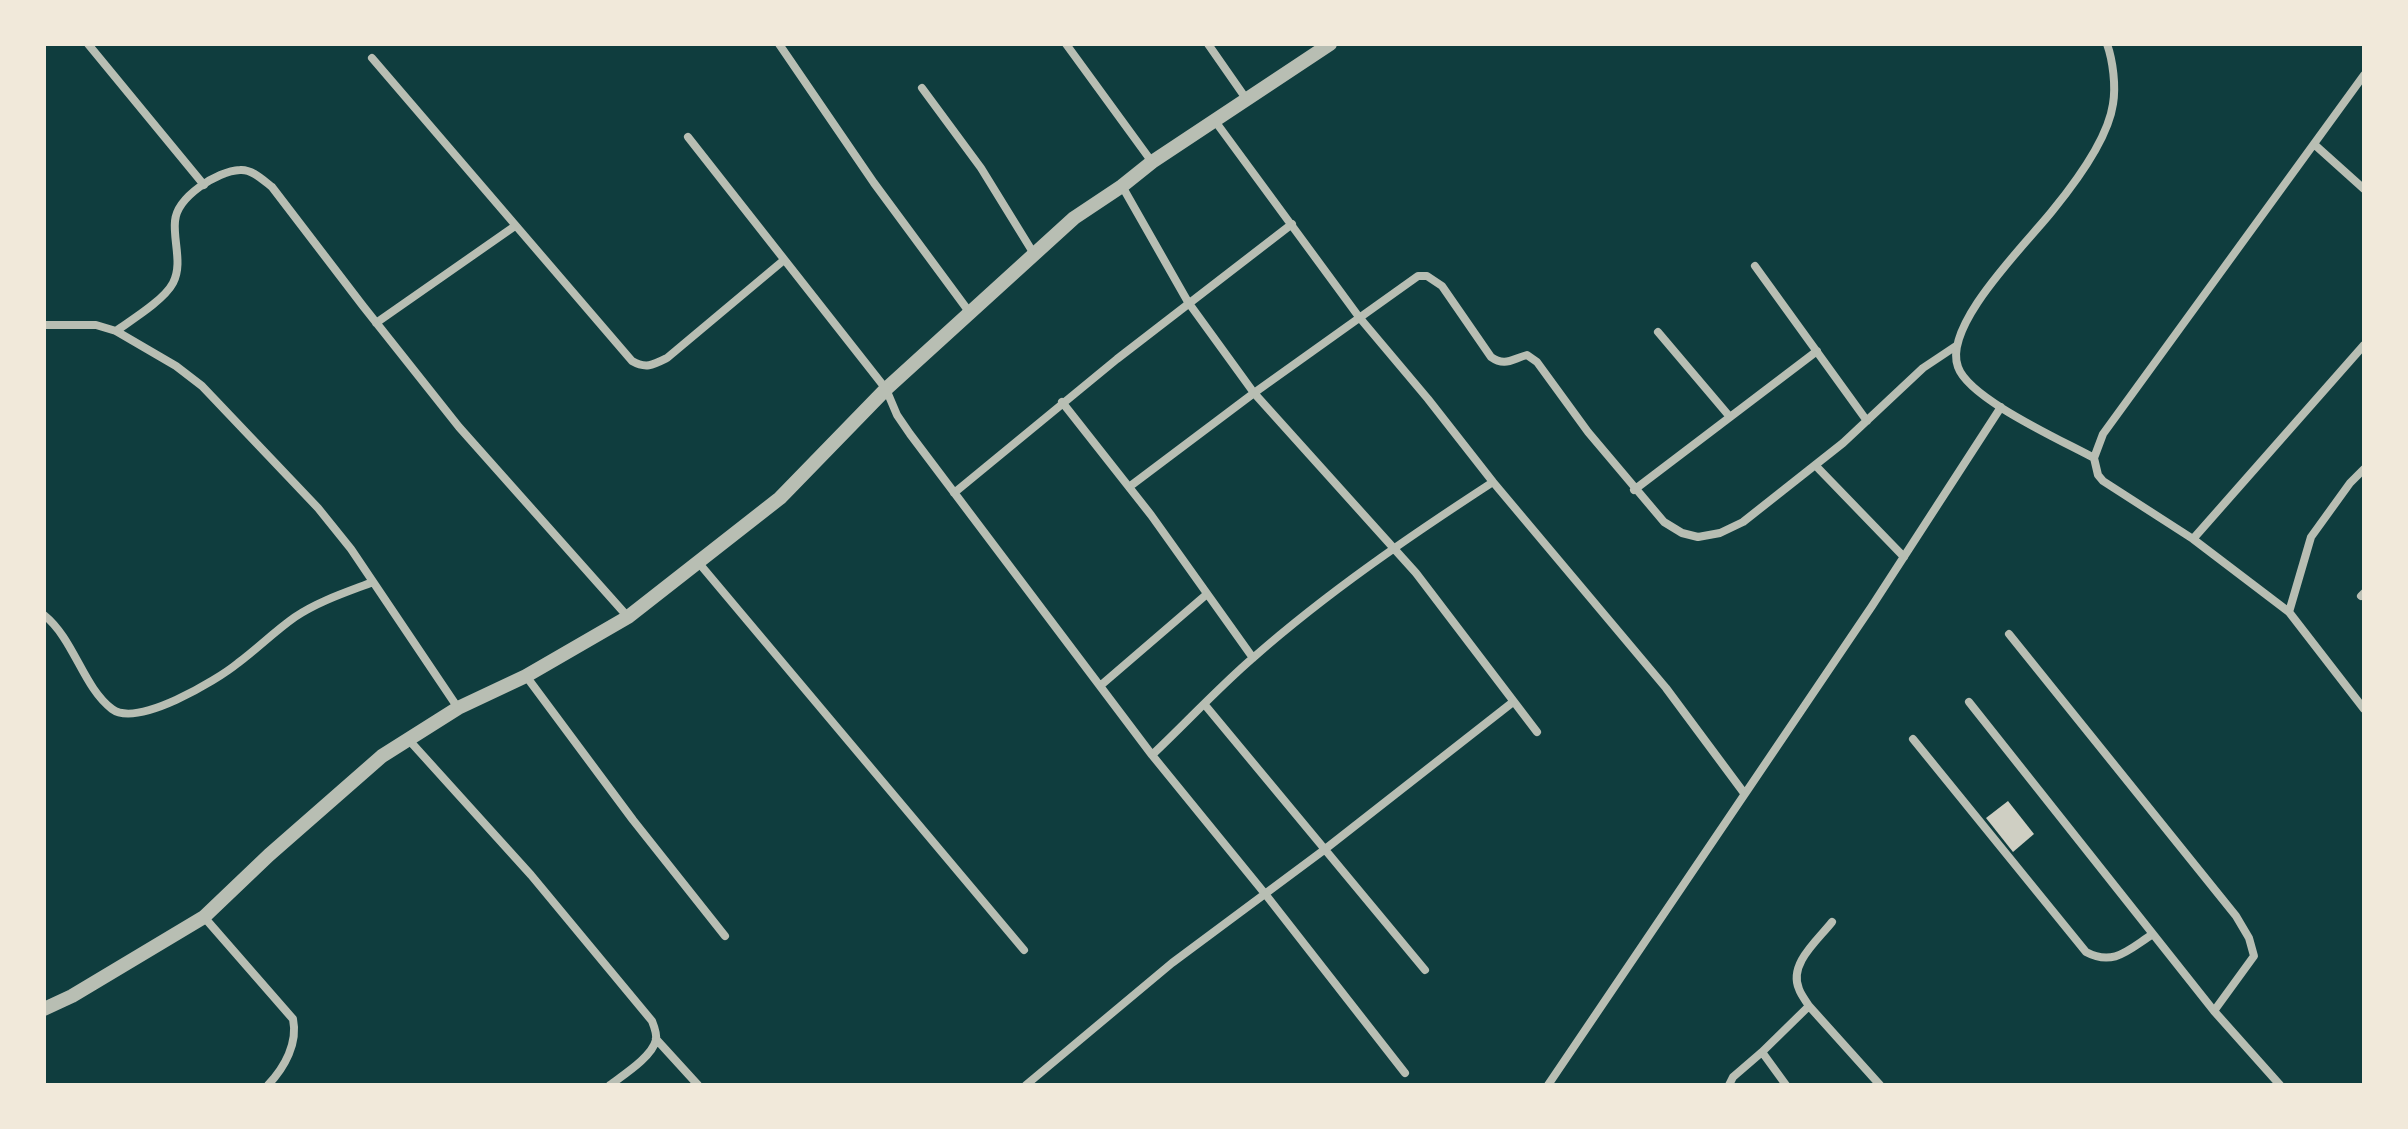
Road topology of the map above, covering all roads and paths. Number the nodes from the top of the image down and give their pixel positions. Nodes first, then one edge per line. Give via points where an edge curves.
1 (88, 44) edge
2 (779, 44) edge
3 (1066, 44) edge
4 (1208, 44) edge
5 (1330, 44) edge
6 (2107, 44) edge
7 (1314, 49) edge
8 (372, 58) dead end
9 (2364, 75) edge
10 (922, 88) dead end
11 (1247, 100) junction
12 (1215, 121) junction
13 (688, 137) dead end
14 (2315, 145) junction
15 (1152, 162) junction
16 (204, 185) junction
17 (1122, 186) junction
18 (2364, 189) edge
19 (1292, 224) junction
20 (515, 226) junction
21 (1034, 254) junction
22 (784, 260) junction
23 (1755, 266) dead end
24 (1188, 302) junction
25 (970, 313) junction
26 (1359, 317) junction
27 (376, 323) junction
28 (44, 325) edge
29 (116, 331) junction
30 (1658, 332) dead end
31 (2364, 345) edge
32 (1956, 346) junction
33 (1817, 351) junction
34 (886, 389) junction
35 (1254, 393) junction
36 (1062, 402) junction
37 (2001, 407) junction
38 (1730, 417) junction
39 (1867, 421) junction
40 (2094, 458) junction
41 (1816, 466) junction
42 (2364, 469) edge
43 (1493, 482) junction
44 (1129, 487) junction
45 (1634, 490) junction
46 (954, 493) junction
47 (2193, 539) junction
48 (1394, 547) junction
49 (1904, 557) junction
50 (698, 562) junction
51 (373, 582) junction
52 (1207, 594) junction
53 (2289, 612) junction
54 (44, 615) edge
55 (628, 617) junction
56 (2009, 634) dead end
57 (1253, 658) junction
58 (526, 676) junction
59 (1100, 686) junction
60 (1513, 702) junction
61 (1969, 702) dead end
62 (1205, 705) junction
63 (458, 708) junction
64 (2364, 709) edge
65 (1537, 732) dead end
66 (408, 739) junction
67 (1913, 739) dead end
68 (1152, 755) junction
69 (1744, 793) junction
70 (1324, 850) junction
71 (1266, 895) junction
72 (204, 917) junction
73 (1832, 922) dead end
74 (2153, 934) junction
75 (725, 936) dead end
76 (1024, 950) dead end
77 (1425, 970) dead end
78 (1809, 1006) junction
79 (44, 1009) edge
80 (2214, 1011) junction
81 (656, 1039) junction
82 (1762, 1052) junction
83 (1405, 1073) dead end
84 (268, 1085) edge
85 (610, 1085) edge
86 (698, 1085) edge
87 (1026, 1085) edge
88 (1548, 1085) edge
89 (1729, 1085) edge
90 (1786, 1085) edge
91 (1880, 1085) edge
92 (2280, 1085) edge

1 - 16 street
2 - 25 street
3 - 15 street
4 - 11 street
5 - 7 street
6 - 32 street via 2114,103 2106,129 2053,210 1971,312
7 - 11 street
8 - 20 street
9 - 14 street
10 - 21 street via 981,168
11 - 12 street
12 - 15 street
12 - 19 street
13 - 22 street
14 - 18 street
14 - 40 street via 2103,434
15 - 17 street
16 - 27 street via 242,169 258,175
16 - 29 street via 191,193 175,219 175,281
17 - 21 street via 1074,218
17 - 24 street
19 - 24 street
19 - 26 street
20 - 22 street via 641,366 667,358
20 - 27 street
21 - 25 street
22 - 34 street
23 - 33 street
24 - 35 street
24 - 36 street
25 - 34 street
26 - 35 street
26 - 43 street
26 - 45 street via 1418,276 1434,279 1491,357 1503,363 1527,355 1537,362
27 - 55 street via 459,427
28 - 29 street via 96,325
29 - 51 street via 202,386 318,508
30 - 38 street
31 - 47 street
32 - 37 street via 1958,368 1969,384
32 - 39 street via 1923,368
33 - 38 street
33 - 39 street
34 - 46 street via 897,415
34 - 50 street via 780,498
35 - 44 street
35 - 48 street
36 - 44 street
36 - 46 street
37 - 40 street
37 - 49 street
38 - 45 street
39 - 41 street
40 - 47 street via 2098,475 2110,488
41 - 45 street via 1743,522 1698,537 1664,522
41 - 49 street
42 - 53 street via 2311,537
43 - 48 street
43 - 69 street via 1666,688
44 - 52 street
46 - 59 street
47 - 53 street
48 - 57 street
48 - 60 street
49 - 69 street
50 - 55 street
50 - 76 street
51 - 54 street via 294,617 206,684 135,715 119,714 101,698 69,644
51 - 63 street
52 - 57 street
52 - 59 street
53 - 64 street
55 - 58 street
56 - 80 street via 2249,938 2254,956
57 - 62 street
58 - 63 street
58 - 75 street
59 - 68 street
60 - 65 street
60 - 70 street
61 - 74 street
62 - 68 street
62 - 70 street
63 - 66 street
66 - 72 street via 382,756
66 - 81 street via 531,875 652,1021
67 - 74 street via 2086,952 2115,958
68 - 71 street
69 - 88 street
70 - 71 street
70 - 77 street
71 - 83 street
71 - 87 street via 1172,963
72 - 79 street
72 - 84 street via 293,1019 296,1034 290,1053
73 - 78 street via 1797,970 1797,987
74 - 80 street
78 - 82 street
78 - 91 street
80 - 92 street
81 - 85 street via 637,1064
81 - 86 street
82 - 89 street
82 - 90 street

